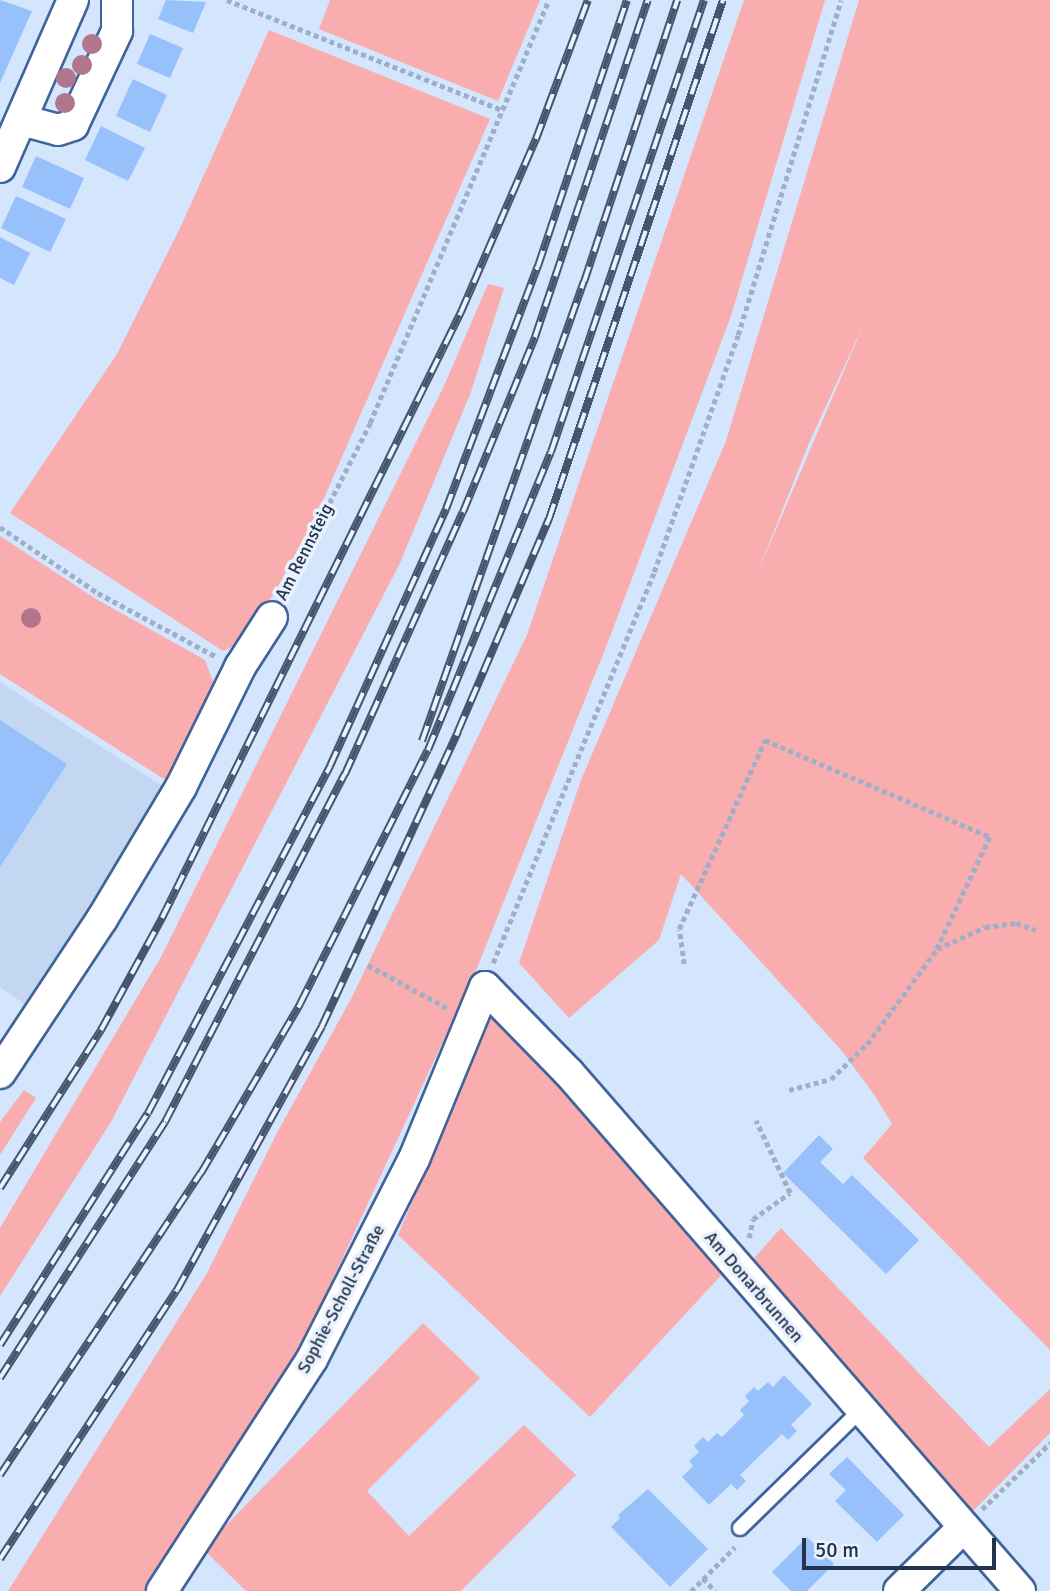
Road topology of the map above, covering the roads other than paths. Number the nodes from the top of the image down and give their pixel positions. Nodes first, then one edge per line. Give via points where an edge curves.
1 (73, 0) edge
2 (117, 0) edge
3 (11, 132) edge
4 (0, 167) edge
5 (272, 617) road end
6 (485, 987) joint
7 (0, 1073) edge
8 (861, 1410) junction
9 (964, 1527) junction
10 (740, 1528) road end
11 (162, 1591) edge
12 (899, 1591) edge
13 (1020, 1591) edge

1 - 3 street
2 - 3 street via 117,31 74,125
3 - 4 street
5 - 7 street, Am Rennsteig via 240,667 181,787 102,919
6 - 8 street, Am Donarbrunnen via 569,1073
6 - 11 street, Sophie-Scholl-Straße via 414,1159 312,1359
8 - 9 street, Am Donarbrunnen
8 - 10 lane
9 - 12 street
9 - 13 street, Am Donarbrunnen

